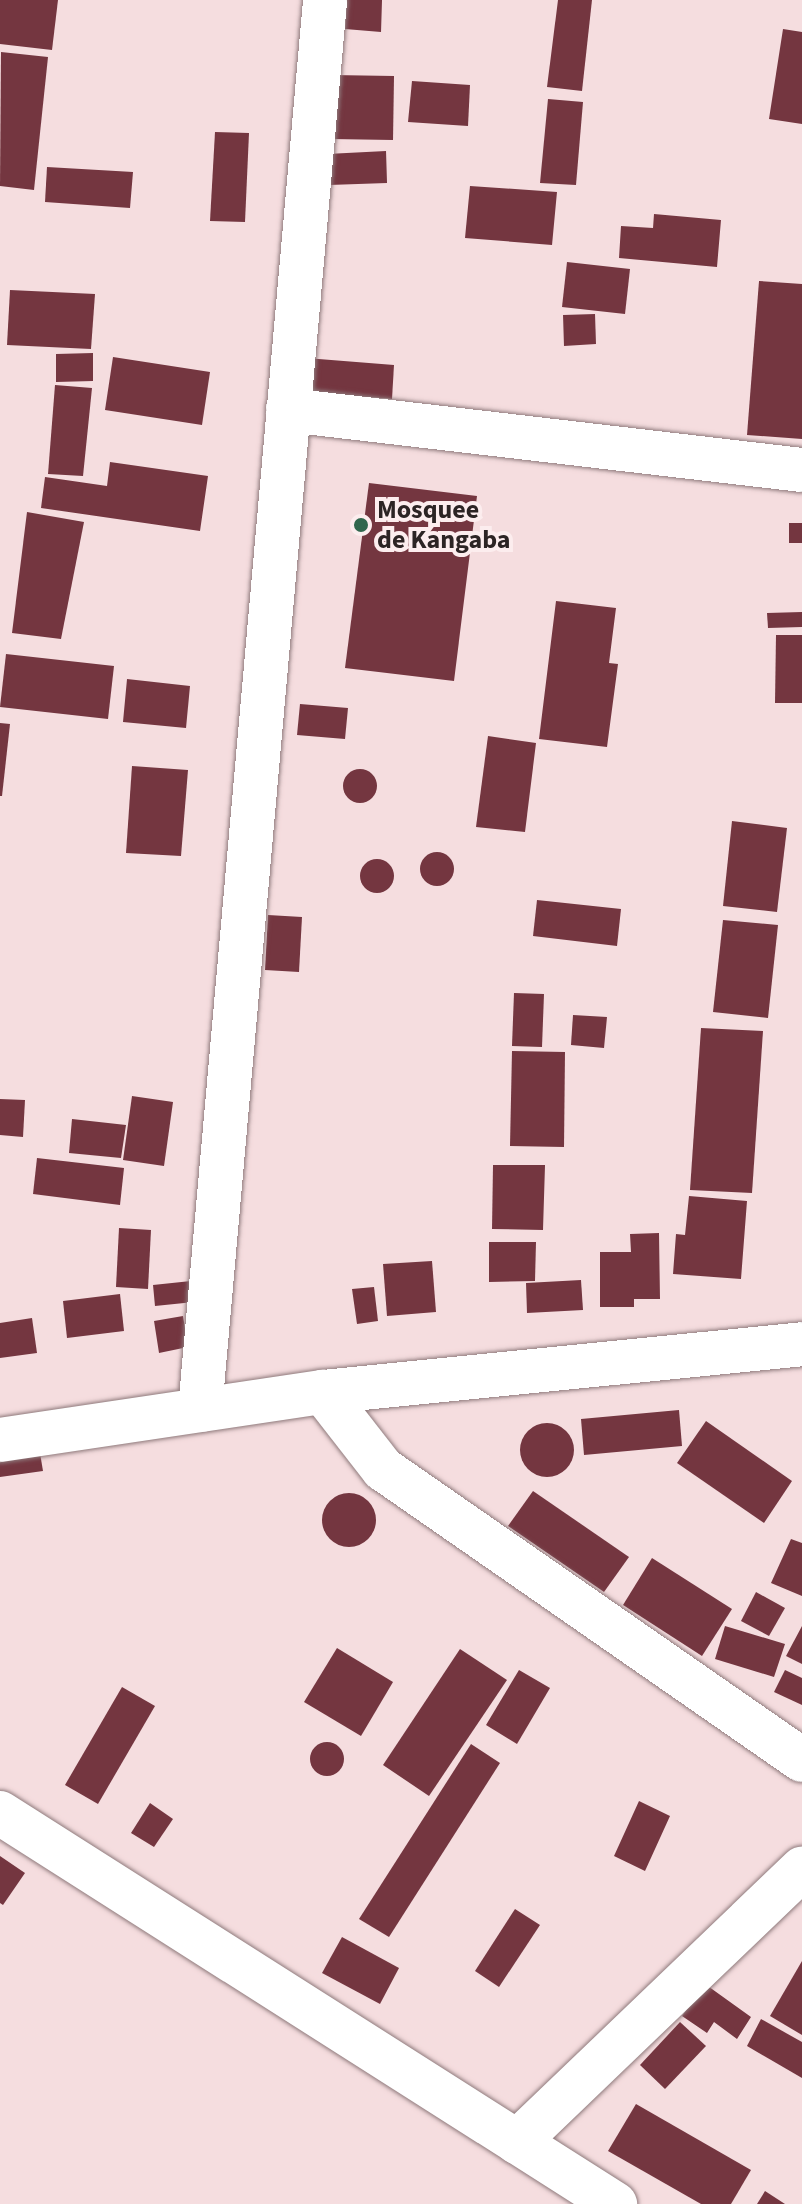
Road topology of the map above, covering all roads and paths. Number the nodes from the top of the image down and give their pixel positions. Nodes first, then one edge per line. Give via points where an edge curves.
1 (325, 0) edge
2 (288, 410) junction
3 (802, 470) edge
4 (802, 1344) edge
5 (323, 1392) junction
6 (200, 1410) junction
7 (0, 1440) edge
8 (802, 1760) edge
9 (0, 1813) edge
10 (802, 1869) edge
11 (517, 2142) junction
12 (615, 2204) edge

1 - 2 street
2 - 3 street
2 - 6 street
4 - 5 street
5 - 6 street
5 - 8 street via 383,1469
6 - 7 street
9 - 11 street
10 - 11 street
11 - 12 street

